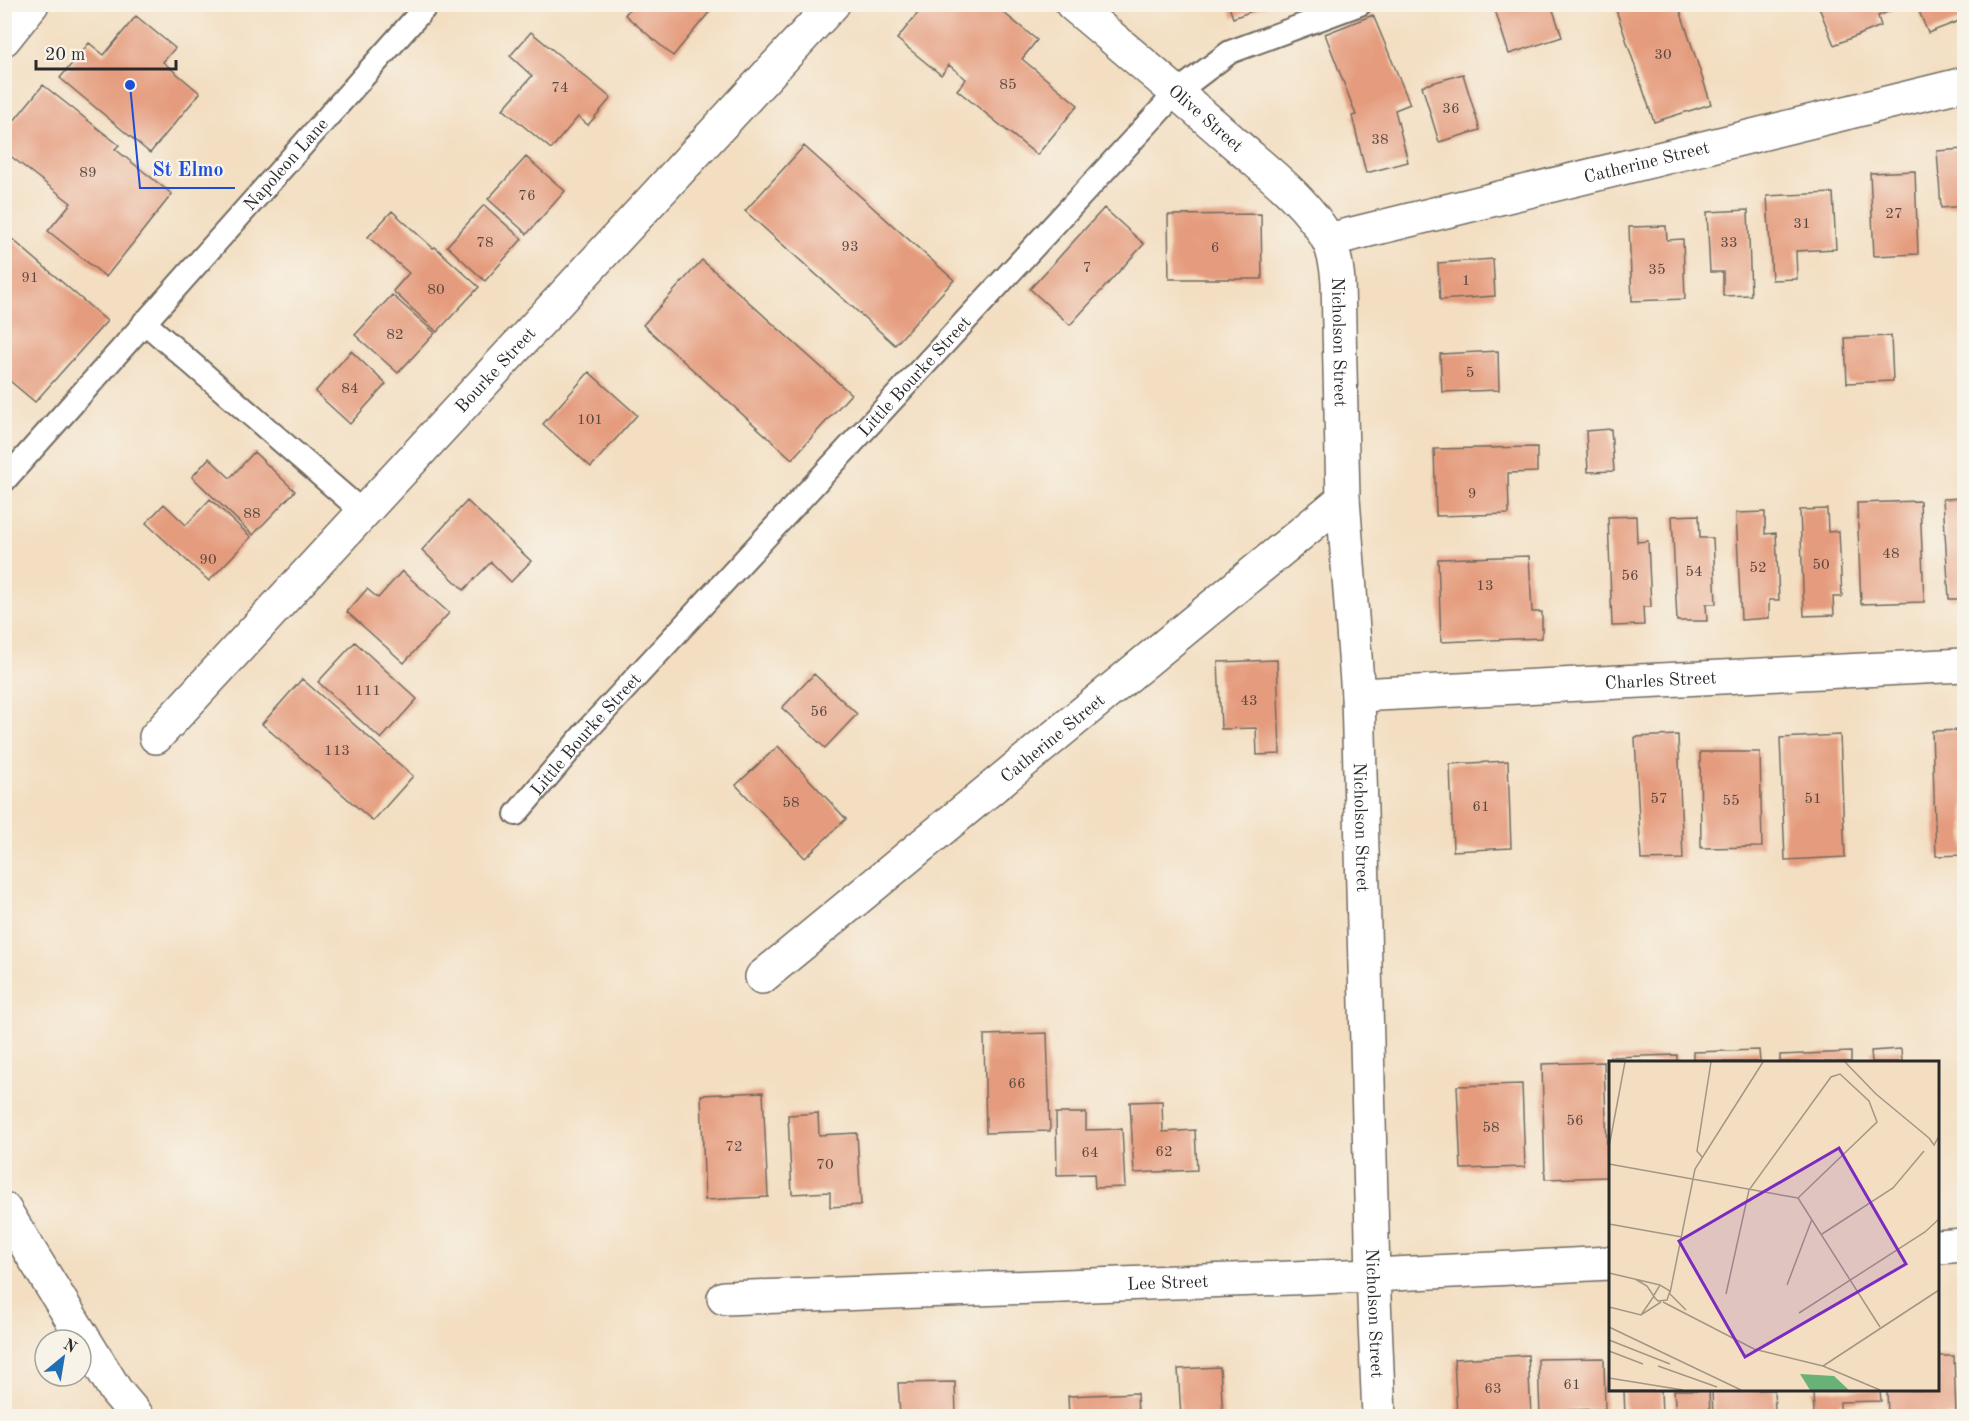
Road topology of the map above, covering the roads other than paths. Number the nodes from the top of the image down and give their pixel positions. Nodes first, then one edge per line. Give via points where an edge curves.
1 (32, 4) edge
2 (428, 4) edge
3 (833, 4) edge
4 (1072, 4) edge
5 (1360, 4) edge
6 (4, 39) edge
7 (1965, 84) edge
8 (1177, 92) junction
9 (1329, 240) junction
10 (144, 322) junction
11 (4, 481) edge
12 (1343, 499) junction
13 (364, 513) junction
14 (1965, 665) edge
15 (1358, 695) junction
16 (156, 737) dead end
17 (516, 814) dead end
18 (762, 977) dead end
19 (4, 1209) edge
20 (1965, 1245) edge
21 (1939, 1246) edge
22 (1609, 1263) edge
23 (1373, 1275) junction
24 (723, 1298) dead end
25 (136, 1416) edge
26 (1379, 1416) edge

1 - 6 street
2 - 10 lane, Napoleon Lane
3 - 13 street, Bourke Street
4 - 8 street, Olive Street
5 - 8 lane, Little Bourke Street via 1230,52
7 - 9 street, Catherine Street
8 - 9 street, Olive Street via 1278,181
8 - 17 lane, Little Bourke Street via 589,728
9 - 12 street, Nicholson Street via 1338,282
10 - 11 lane, Napoleon Lane
10 - 13 lane
12 - 15 street, Nicholson Street
12 - 18 street, Catherine Street
13 - 16 street, Bourke Street
14 - 15 street, Charles Street
15 - 23 street, Nicholson Street
19 - 25 street via 116,1391
20 - 21 street
22 - 23 street, Lee Street
23 - 24 street, Lee Street
23 - 26 street, Nicholson Street

